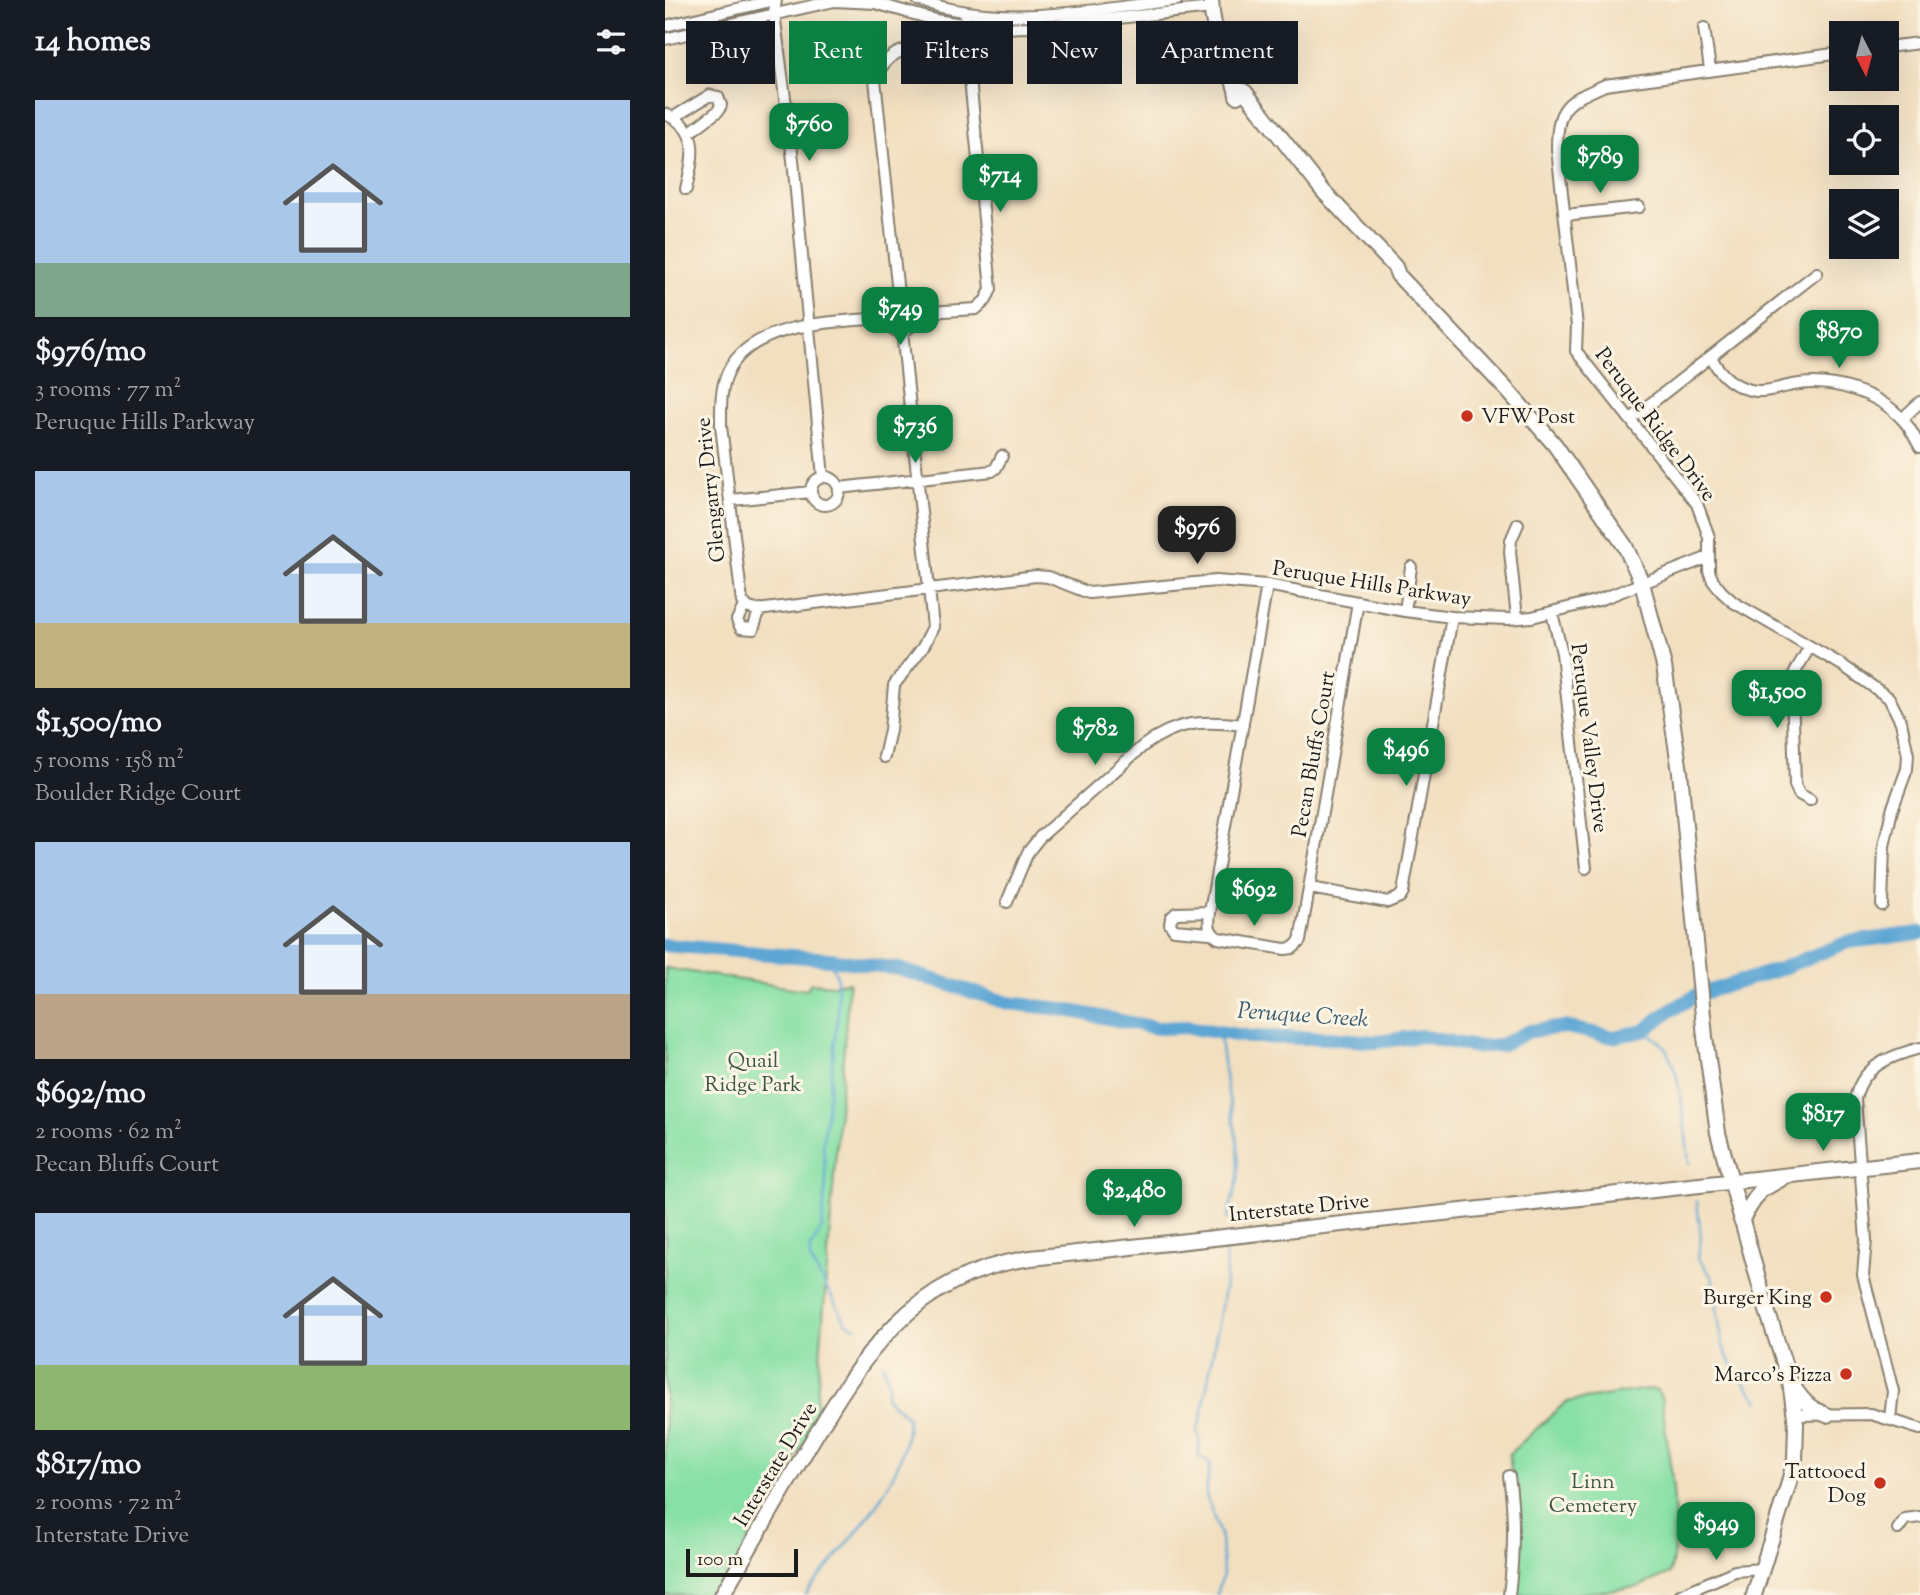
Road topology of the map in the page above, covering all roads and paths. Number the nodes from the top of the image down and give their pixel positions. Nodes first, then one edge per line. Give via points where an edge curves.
1 (775, 0) edge
2 (918, 0) edge
3 (1177, 0) edge
4 (1211, 4) edge
5 (964, 12) junction
6 (775, 13) junction
7 (940, 21) edge
8 (967, 21) edge
9 (665, 26) edge
10 (1013, 27) edge
11 (1704, 28) dead end
12 (665, 39) edge
13 (1920, 43) edge
14 (1899, 46) edge
15 (901, 50) edge
16 (1829, 54) edge
17 (1710, 69) junction
18 (971, 84) edge
19 (670, 116) edge
20 (689, 133) junction
21 (686, 189) dead end
22 (1639, 207) dead end
23 (1565, 215) junction
24 (1817, 273) dead end
25 (899, 303) junction
26 (913, 313) junction
27 (885, 318) junction
28 (808, 326) junction
29 (902, 331) junction
30 (1711, 357) junction
31 (1920, 402) edge
32 (1632, 419) junction
33 (1902, 419) junction
34 (1920, 447) edge
35 (1002, 456) dead end
36 (823, 477) junction
37 (916, 481) junction
38 (839, 488) junction
39 (811, 492) junction
40 (731, 499) junction
41 (1518, 524) dead end
42 (1709, 557) junction
43 (1411, 567) dead end
44 (1642, 583) junction
45 (1268, 585) junction
46 (929, 588) junction
47 (1358, 602) junction
48 (751, 607) joint
49 (1405, 611) junction
50 (1552, 612) junction
51 (1452, 617) junction
52 (1517, 618) junction
53 (1809, 648) junction
54 (1243, 725) junction
55 (884, 757) dead end
56 (1907, 769) junction
57 (1920, 772) edge
58 (1810, 800) dead end
59 (1587, 868) dead end
60 (1310, 888) junction
61 (1007, 902) dead end
62 (1882, 905) dead end
63 (1210, 912) junction
64 (1210, 933) junction
65 (1920, 1048) edge
66 (1920, 1161) edge
67 (1860, 1166) junction
68 (1788, 1175) junction
69 (1731, 1181) junction
70 (1741, 1220) junction
71 (1790, 1382) junction
72 (1795, 1415) junction
73 (1827, 1415) junction
74 (1890, 1419) junction
75 (1920, 1429) edge
76 (1509, 1476) dead end
77 (1920, 1517) edge
78 (1898, 1529) dead end
79 (1761, 1569) junction
80 (722, 1595) edge
81 (1509, 1595) edge
82 (1681, 1595) edge
83 (1755, 1595) edge

1 - 6 street
1 - 9 street
2 - 5 street
3 - 5 street via 1018,16
4 - 10 street
4 - 44 main road via 1218,40 1237,88 1245,92 1323,191 1555,445 1625,546
5 - 8 street
6 - 7 street via 834,1 865,1
6 - 12 street
6 - 28 street
11 - 17 street
13 - 14 street
15 - 25 street via 881,66 875,80
16 - 17 street, Peruque Ridge Drive
17 - 23 street, Peruque Ridge Drive via 1605,85 1579,96 1561,112 1557,149
18 - 26 street via 991,289 976,309
19 - 20 street
19 - 20 street via 710,95 718,97 722,105 718,111
20 - 21 street via 694,156
22 - 23 street
23 - 32 street, Peruque Ridge Drive via 1576,351
24 - 30 street
25 - 26 street
25 - 27 street via 892,305
26 - 29 street via 909,328
27 - 28 street, Glengarry Drive
27 - 29 street via 894,330
28 - 36 street
28 - 40 street, Glengarry Drive via 760,340 740,355 727,373 721,426
29 - 37 street
30 - 32 street
30 - 33 street via 1735,384 1758,391 1794,384 1844,387
31 - 33 street
32 - 42 street, Peruque Ridge Drive via 1697,504 1709,537
33 - 34 street
35 - 37 street via 992,471
36 - 38 street
36 - 39 street via 812,485
37 - 38 street
37 - 46 street
38 - 39 street via 838,498 831,504 822,505
39 - 40 street
40 - 48 street, Glengarry Drive via 742,602
41 - 52 street via 1510,552
42 - 44 street, Peruque Hills Parkway
42 - 53 street, Peruque Ridge Drive via 1713,580 1733,602
43 - 49 street
44 - 50 street, Peruque Hills Parkway
44 - 69 main road via 1672,708 1705,1037 1718,1133
45 - 46 street, Peruque Hills Parkway via 1216,580 1089,593 1036,576
45 - 47 street, Peruque Hills Parkway
45 - 54 street
46 - 48 street, Peruque Hills Parkway
46 - 55 street via 933,627 894,685
47 - 49 street, Peruque Hills Parkway
47 - 60 street, Pecan Bluffs Court
49 - 51 street, Peruque Hills Parkway
50 - 52 street, Peruque Hills Parkway
50 - 59 street, Peruque Valley Drive via 1562,653
51 - 52 street, Peruque Hills Parkway
51 - 60 street via 1403,892 1388,902
53 - 56 street, Peruque Ridge Drive via 1889,698 1903,731
53 - 58 street via 1795,672 1792,712 1795,785 1799,794
54 - 61 street via 1214,721 1160,733 1040,837 1028,852
54 - 63 street
56 - 57 street
56 - 62 street, Peruque Ridge Drive via 1884,846
60 - 64 street, Pecan Bluffs Court via 1300,941 1293,948
63 - 64 street
63 - 64 street via 1176,913 1170,924 1181,932
65 - 67 street via 1883,1060 1860,1084 1855,1099
66 - 67 main road, Interstate Drive
67 - 68 main road, Interstate Drive
67 - 74 street via 1866,1240 1863,1275 1893,1391
68 - 69 main road, Interstate Drive
68 - 70 main road via 1760,1191
69 - 70 main road
69 - 80 main road, Interstate Drive via 1031,1258 970,1274 914,1306 875,1346 834,1405
70 - 71 main road
71 - 72 main road
71 - 73 main road via 1807,1406
72 - 73 street
72 - 79 main road via 1795,1459
73 - 74 street via 1871,1414
74 - 75 street
76 - 81 street via 1514,1547
77 - 78 street via 1905,1519
79 - 82 street via 1735,1571
79 - 83 main road

